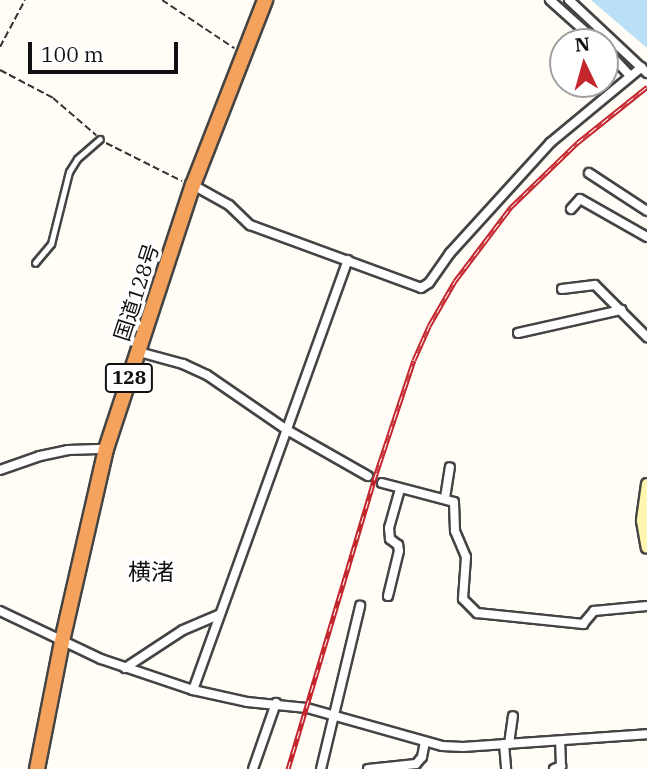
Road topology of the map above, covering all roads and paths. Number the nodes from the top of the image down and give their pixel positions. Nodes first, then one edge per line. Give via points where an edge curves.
1 (25, 0) edge
2 (162, 0) edge
3 (265, 0) edge
4 (550, 0) edge
5 (569, 0) edge
6 (581, 28) edge
7 (0, 47) edge
8 (244, 53) junction
9 (619, 64) edge
10 (0, 70) edge
11 (644, 70) edge
12 (631, 76) junction
13 (100, 139) junction
14 (589, 173) dead end
15 (193, 185) junction
16 (572, 209) dead end
17 (647, 211) edge
18 (647, 237) edge
19 (348, 260) junction
20 (35, 263) dead end
21 (562, 289) dead end
22 (621, 310) junction
23 (518, 333) dead end
24 (647, 337) edge
25 (139, 352) junction
26 (287, 430) junction
27 (106, 449) junction
28 (450, 467) dead end
29 (0, 470) edge
30 (368, 476) dead end
31 (382, 483) dead end
32 (647, 484) edge
33 (400, 489) junction
34 (444, 498) junction
35 (645, 520) edge
36 (647, 548) edge
37 (388, 596) dead end
38 (360, 606) dead end
39 (647, 606) edge
40 (0, 611) edge
41 (219, 615) junction
42 (62, 641) junction
43 (125, 668) junction
44 (193, 690) junction
45 (276, 704) junction
46 (334, 715) junction
47 (513, 716) dead end
48 (647, 734) edge
49 (560, 741) junction
50 (425, 742) junction
51 (507, 744) junction
52 (37, 769) edge
53 (253, 769) edge
54 (321, 769) edge
55 (368, 769) edge
56 (506, 769) edge
57 (554, 769) edge

1 - 7 path
2 - 8 path
3 - 8 highway, 国道128号 / 128
4 - 6 street
5 - 11 street
8 - 15 highway, 国道128号 / 128
9 - 12 street
10 - 13 path via 53,98
11 - 12 street
12 - 19 street via 550,144 450,253 429,283 421,288
13 - 15 path
13 - 20 lane via 69,172 51,244
14 - 17 street
15 - 19 street via 229,205 250,225
15 - 25 highway, 国道128号 / 128
16 - 18 street via 580,199
19 - 26 street
21 - 22 street via 595,285
22 - 23 street
22 - 24 street
25 - 26 street via 207,375
25 - 27 highway, 国道128号 / 128
26 - 30 street
26 - 41 street
27 - 29 street via 49,454
27 - 42 highway, 国道128号 / 128
28 - 34 street
31 - 33 street
32 - 35 street
33 - 34 street
33 - 37 street via 389,527 390,539 399,551
34 - 39 street via 454,502 454,531 466,557 463,599 477,613 583,624 594,611
35 - 36 street
38 - 46 street
40 - 42 street
41 - 43 street via 183,629
41 - 44 street
42 - 43 street
42 - 52 highway, 国道128号 / 128
43 - 44 street
44 - 45 street
45 - 46 street
45 - 53 street
46 - 50 street
46 - 54 street
47 - 51 street
48 - 49 street
49 - 51 street
49 - 57 street via 561,766
50 - 51 street via 463,747
50 - 55 street via 415,764
51 - 56 street

